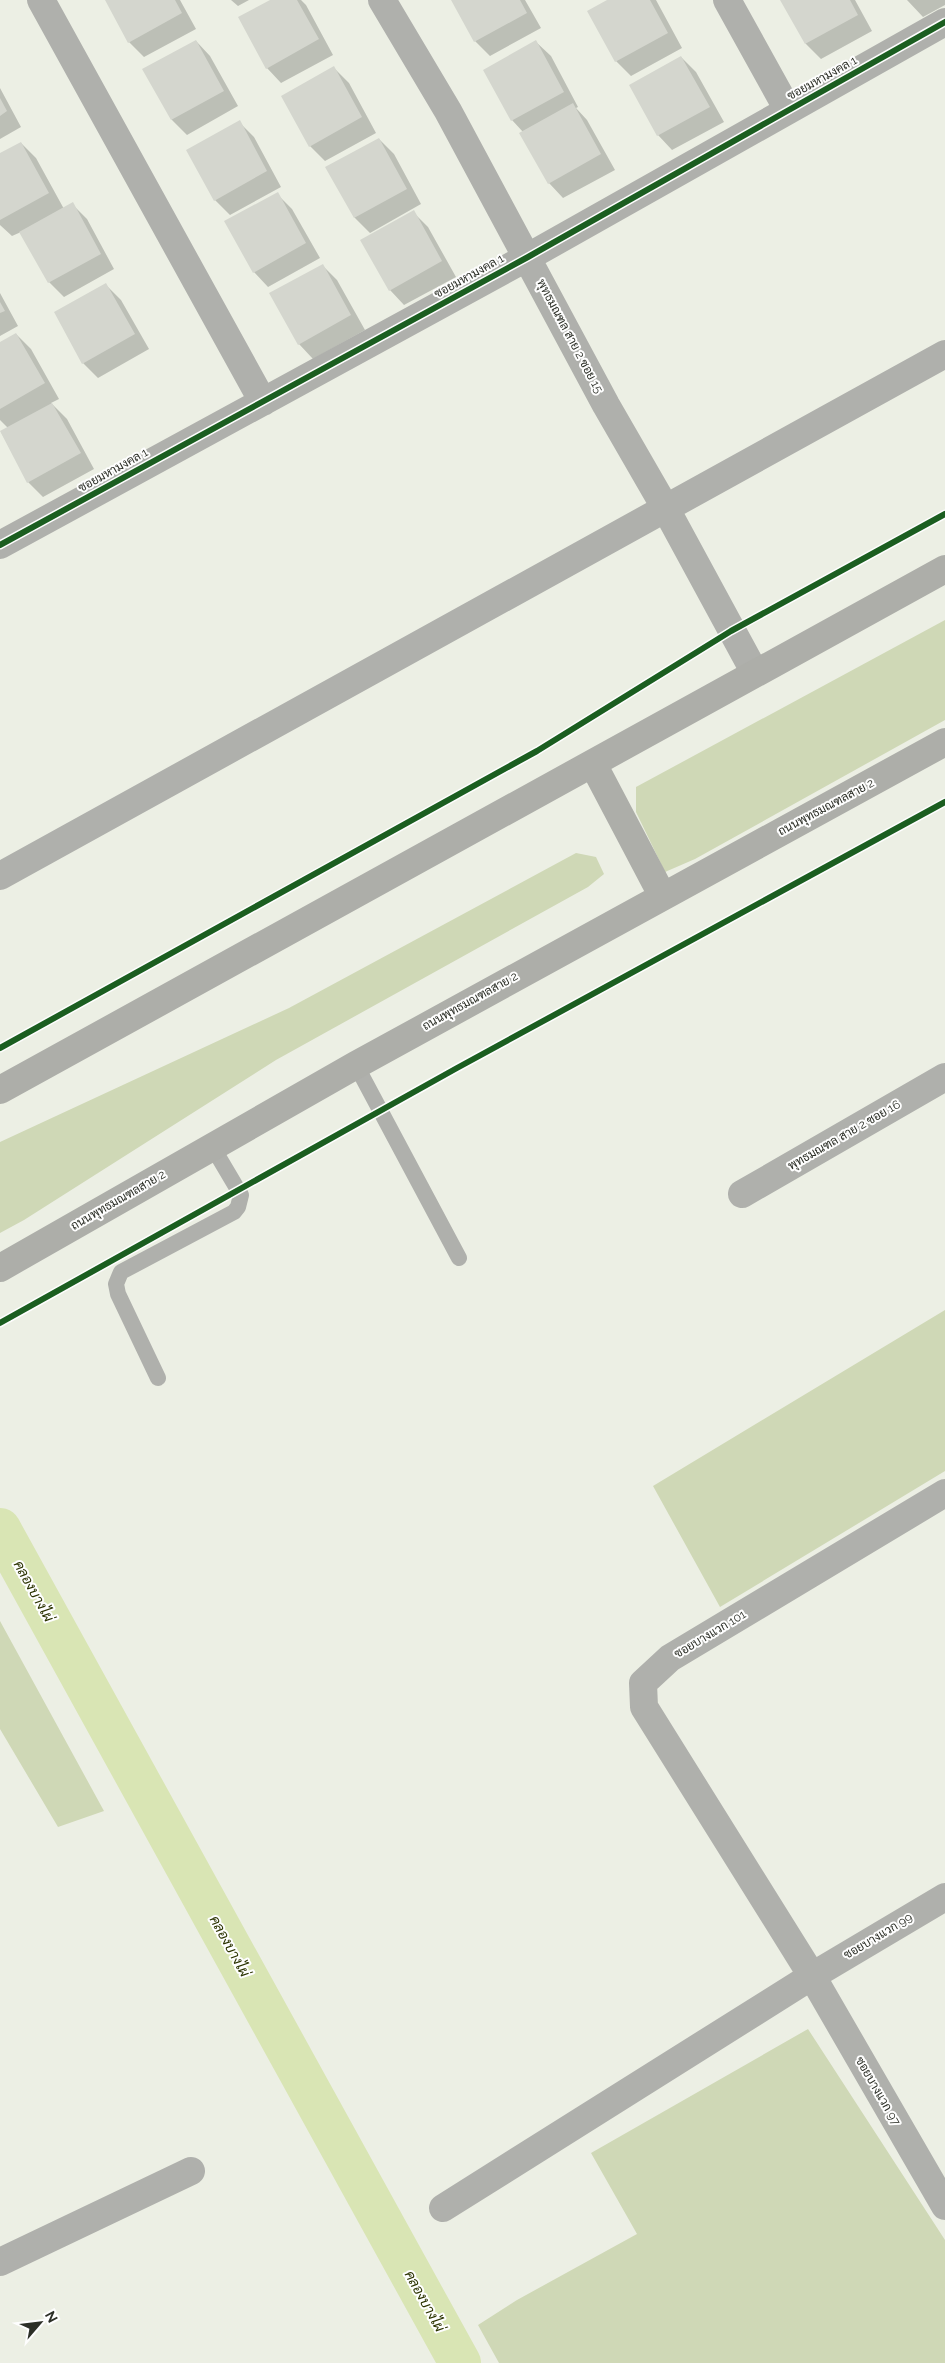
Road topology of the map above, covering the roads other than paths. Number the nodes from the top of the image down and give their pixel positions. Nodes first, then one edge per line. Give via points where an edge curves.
1 (41, 0) edge
2 (382, 0) edge
3 (727, 0) edge
4 (945, 22) edge
5 (788, 110) junction
6 (528, 257) junction
7 (945, 354) edge
8 (263, 402) junction
9 (666, 509) junction
10 (0, 545) edge
11 (945, 569) edge
12 (755, 673) junction
13 (945, 742) edge
14 (593, 764) junction
15 (0, 876) edge
16 (662, 896) junction
17 (356, 1064) junction
18 (945, 1077) edge
19 (0, 1090) edge
20 (212, 1146) junction
21 (742, 1194) dead end
22 (459, 1258) dead end
23 (11, 1262) edge
24 (158, 1378) dead end
25 (945, 1493) edge
26 (945, 1897) edge
27 (812, 1976) junction
28 (191, 2171) dead end
29 (945, 2206) edge
30 (443, 2208) dead end
31 (0, 2262) edge

1 - 8 street
2 - 6 street, พุทธมณฑล สาย 2 ซอย 15 via 448,111
3 - 5 street
4 - 5 street, ซอยมหามงคล 1
5 - 6 street, ซอยมหามงคล 1
6 - 8 street, ซอยมหามงคล 1
6 - 9 street, พุทธมณฑล สาย 2 ซอย 15 via 606,405
7 - 9 street
8 - 10 street, ซอยมหามงคล 1
9 - 12 street, พุทธมณฑล สาย 2 ซอย 15
9 - 15 street
11 - 12 main road
12 - 14 main road
13 - 16 main road, ถนนพุทธมณฑลสาย 2
14 - 16 main road
14 - 19 main road
16 - 17 main road, ถนนพุทธมณฑลสาย 2
17 - 20 main road, ถนนพุทธมณฑลสาย 2
17 - 22 lane
18 - 21 street, พุทธมณฑล สาย 2 ซอย 16
20 - 23 main road, ถนนพุทธมณฑลสาย 2
20 - 24 lane via 241,1195 238,1207 117,1277 118,1294
25 - 27 street, ซอยบางแวก 101 via 670,1658 643,1684 644,1707
26 - 27 street, ซอยบางแวก 99
27 - 29 street, ซอยบางแวก 97
27 - 30 street, ซอยบางแวก 99
28 - 31 street

